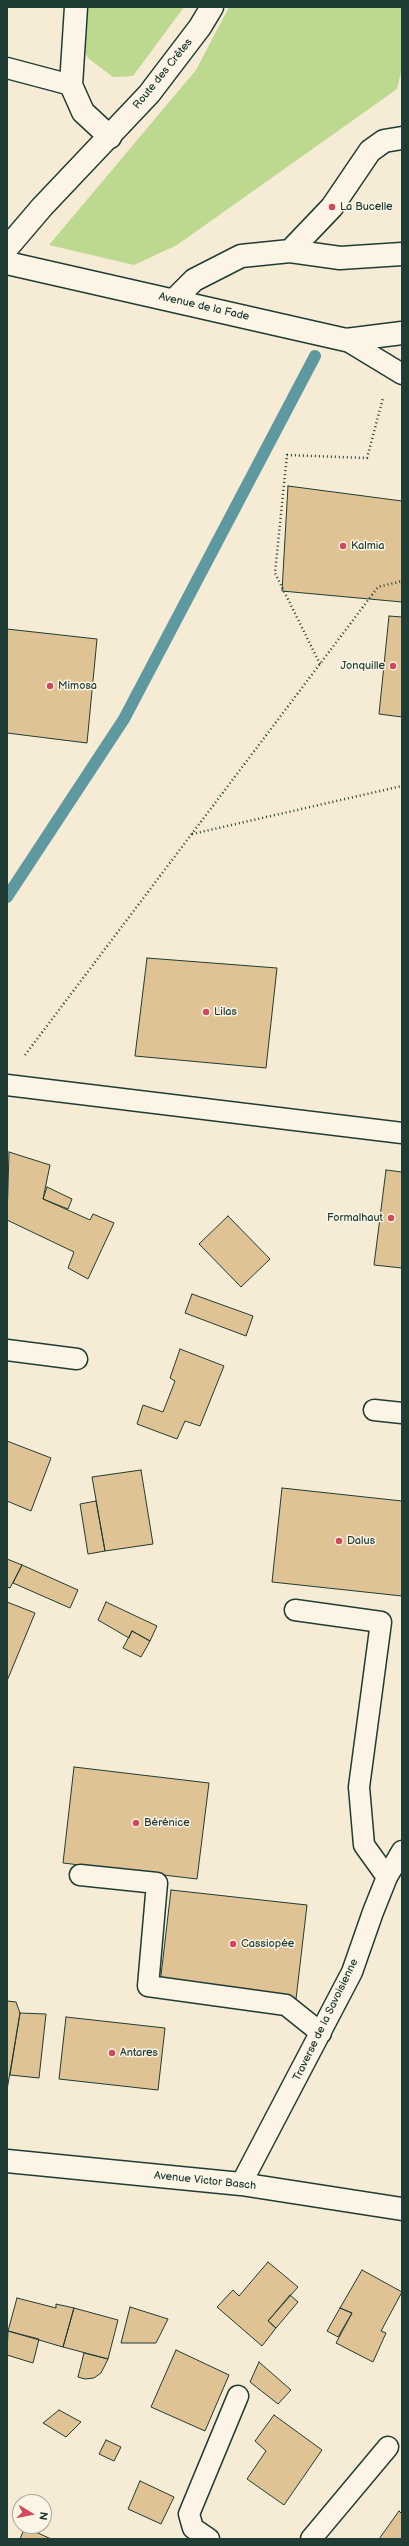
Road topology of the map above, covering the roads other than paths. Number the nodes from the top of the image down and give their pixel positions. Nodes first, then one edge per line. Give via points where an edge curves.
1 (76, 7) edge
2 (212, 7) edge
3 (7, 68) edge
4 (71, 85) junction
5 (110, 137) junction
6 (402, 138) edge
7 (7, 248) edge
8 (290, 251) junction
9 (402, 254) edge
10 (7, 263) edge
11 (175, 300) junction
12 (402, 333) edge
13 (346, 340) junction
14 (396, 371) edge
15 (7, 1085) edge
16 (402, 1133) edge
17 (7, 1350) edge
18 (77, 1359) dead end
19 (374, 1410) dead end
20 (402, 1413) edge
21 (295, 1610) dead end
22 (402, 1851) edge
23 (80, 1875) dead end
24 (387, 1877) junction
25 (321, 2033) junction
26 (7, 2161) edge
27 (241, 2184) junction
28 (402, 2209) edge
29 (238, 2396) dead end
30 (388, 2447) dead end
31 (209, 2539) edge
32 (311, 2539) edge

1 - 4 street
2 - 5 street, Route des Crêtes via 178,58
3 - 4 lane
4 - 5 street via 83,112
5 - 7 street, Route des Crêtes via 42,207
6 - 8 street via 384,141 370,151 332,206
8 - 9 street via 340,258
8 - 11 street via 241,256 194,280
10 - 11 street, Avenue de la Fade
11 - 13 street, Avenue de la Fade
12 - 13 street, Avenue de la Fade
13 - 14 lane
15 - 16 lane
17 - 18 lane
19 - 20 lane
21 - 24 lane via 381,1622 359,1787 364,1845
22 - 24 lane, Traverse de la Savoisienne
23 - 25 lane via 157,1883 148,1986 286,2005
24 - 25 lane, Traverse de la Savoisienne via 352,1972
25 - 27 lane, Traverse de la Savoisienne
26 - 27 street, Avenue Victor Basch
27 - 28 street, Avenue Victor Basch
29 - 31 lane via 189,2514 193,2528
30 - 32 lane

